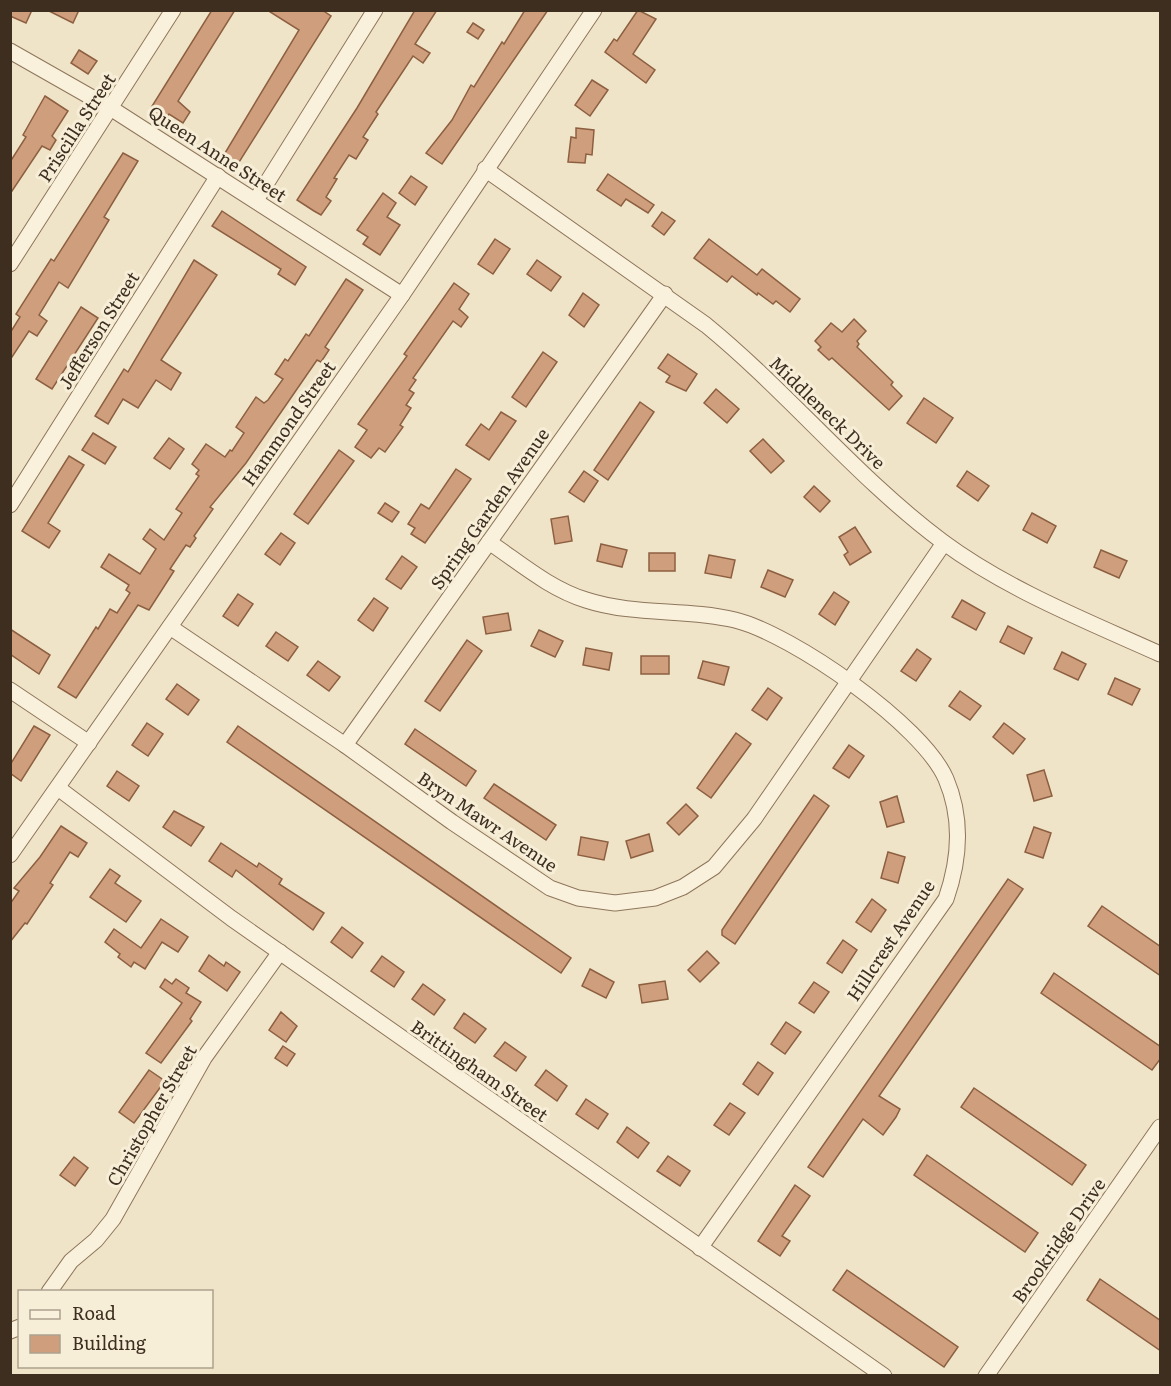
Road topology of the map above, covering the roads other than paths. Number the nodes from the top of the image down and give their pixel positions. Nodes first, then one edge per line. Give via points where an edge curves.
1 (173, 10) edge
2 (375, 10) edge
3 (594, 10) edge
4 (10, 51) edge
5 (112, 109) junction
6 (485, 169) junction
7 (218, 176) junction
8 (256, 200) junction
9 (10, 264) edge
10 (664, 294) junction
11 (402, 295) junction
12 (10, 505) edge
13 (489, 542) junction
14 (944, 543) junction
15 (170, 627) junction
16 (1161, 654) edge
17 (848, 682) junction
18 (10, 690) edge
19 (89, 743) junction
20 (345, 745) junction
21 (58, 789) junction
22 (10, 855) edge
23 (280, 952) junction
24 (1161, 1127) edge
25 (700, 1248) junction
26 (50, 1290) edge
27 (884, 1376) edge
28 (986, 1376) edge

1 - 5 street, Priscilla Street
2 - 8 street
3 - 6 street, Hammond Street
4 - 5 street, Queen Anne Street
5 - 7 street, Queen Anne Street
5 - 9 street, Priscilla Street
6 - 10 street, Middleneck Drive
6 - 11 street, Hammond Street
7 - 8 street, Queen Anne Street
7 - 12 street, Jefferson Street
8 - 11 street, Queen Anne Street
10 - 13 street, Spring Garden Avenue
10 - 14 street, Middleneck Drive via 738,352 876,486
11 - 15 street, Hammond Street
13 - 17 street, Hillcrest Avenue via 541,579 584,600 752,626 777,635
13 - 20 street, Spring Garden Avenue
14 - 16 street, Middleneck Drive via 1026,592
14 - 17 street, Bryn Mawr Avenue
15 - 19 street, Hammond Street
15 - 20 street, Bryn Mawr Avenue
17 - 20 street, Bryn Mawr Avenue via 754,819 714,867 683,887 654,898 615,903 578,898 550,888
17 - 25 street, Hillcrest Avenue via 918,739 945,778 956,809 957,869 946,899
18 - 19 street
19 - 21 street, Hammond Street
21 - 22 street, Hammond Street
21 - 23 street, Brittingham Street
23 - 25 street, Brittingham Street
23 - 26 street, Christopher Street via 204,1058 113,1219 71,1261
24 - 28 street, Brookridge Drive
25 - 27 street, Brittingham Street

